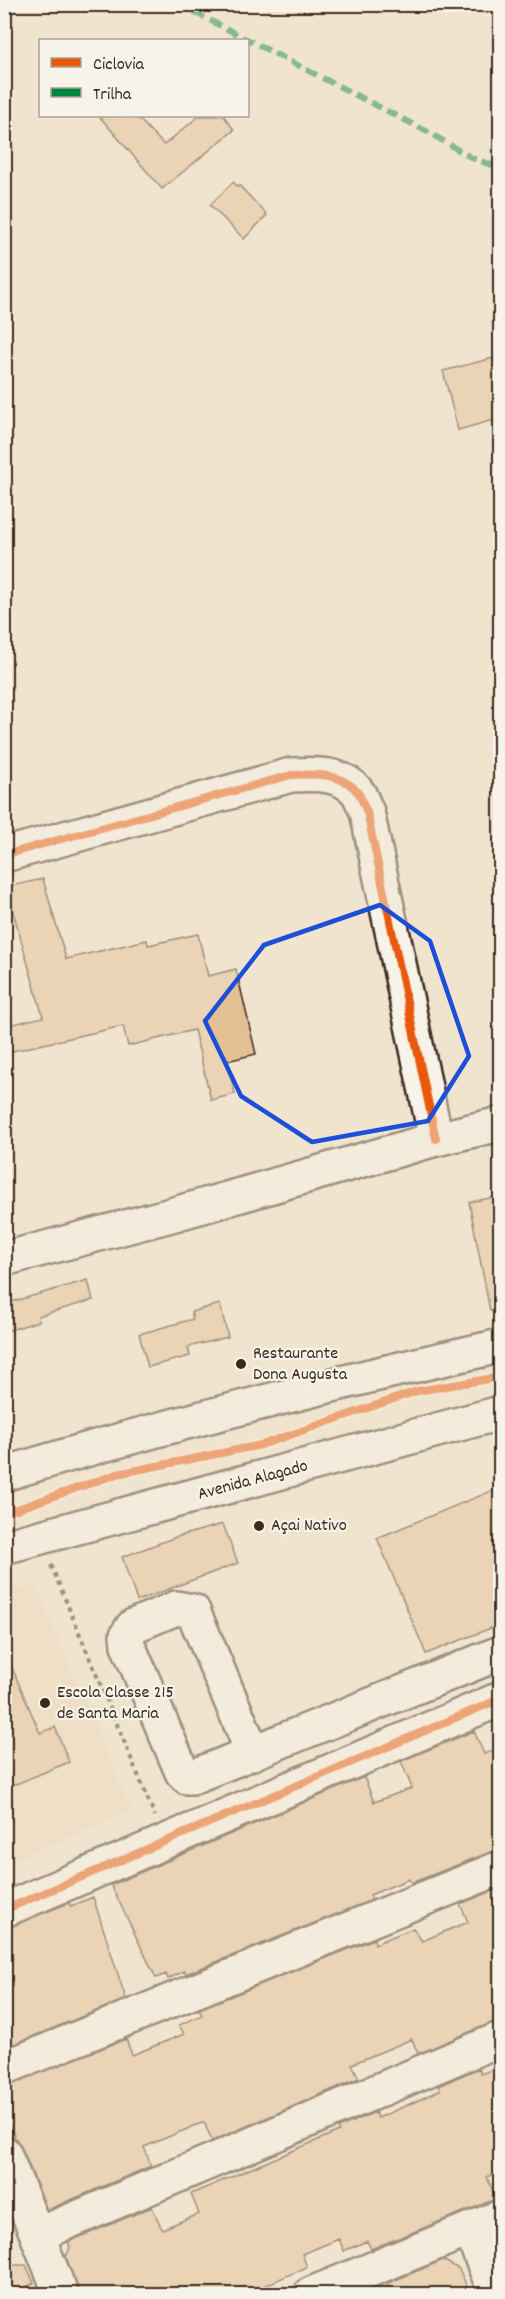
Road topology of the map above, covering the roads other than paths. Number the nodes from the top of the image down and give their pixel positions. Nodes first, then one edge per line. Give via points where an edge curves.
1 (4, 855) edge
2 (501, 1124) edge
3 (436, 1139) junction
4 (4, 1259) edge
5 (501, 1346) edge
6 (501, 1413) edge
7 (4, 1474) edge
8 (4, 1546) edge
9 (501, 1653) edge
10 (501, 1700) edge
11 (253, 1753) junction
12 (501, 1868) edge
13 (4, 1910) edge
14 (501, 2039) edge
15 (4, 2068) edge
16 (4, 2153) edge
17 (501, 2217) edge
18 (470, 2229) junction
19 (37, 2235) junction
20 (61, 2295) edge
21 (311, 2295) edge
22 (496, 2295) edge

1 - 3 street via 291,775 323,774 343,782 358,793 367,812
2 - 3 street
3 - 4 street
5 - 7 street via 299,1393
6 - 8 street, Avenida Alagado
9 - 11 street
10 - 13 street
11 - 11 street via 192,1777 182,1772 128,1646 127,1635 133,1626 176,1608 193,1611
12 - 15 street
14 - 19 street
16 - 19 street
17 - 18 street
18 - 21 street
18 - 22 street
19 - 20 street

